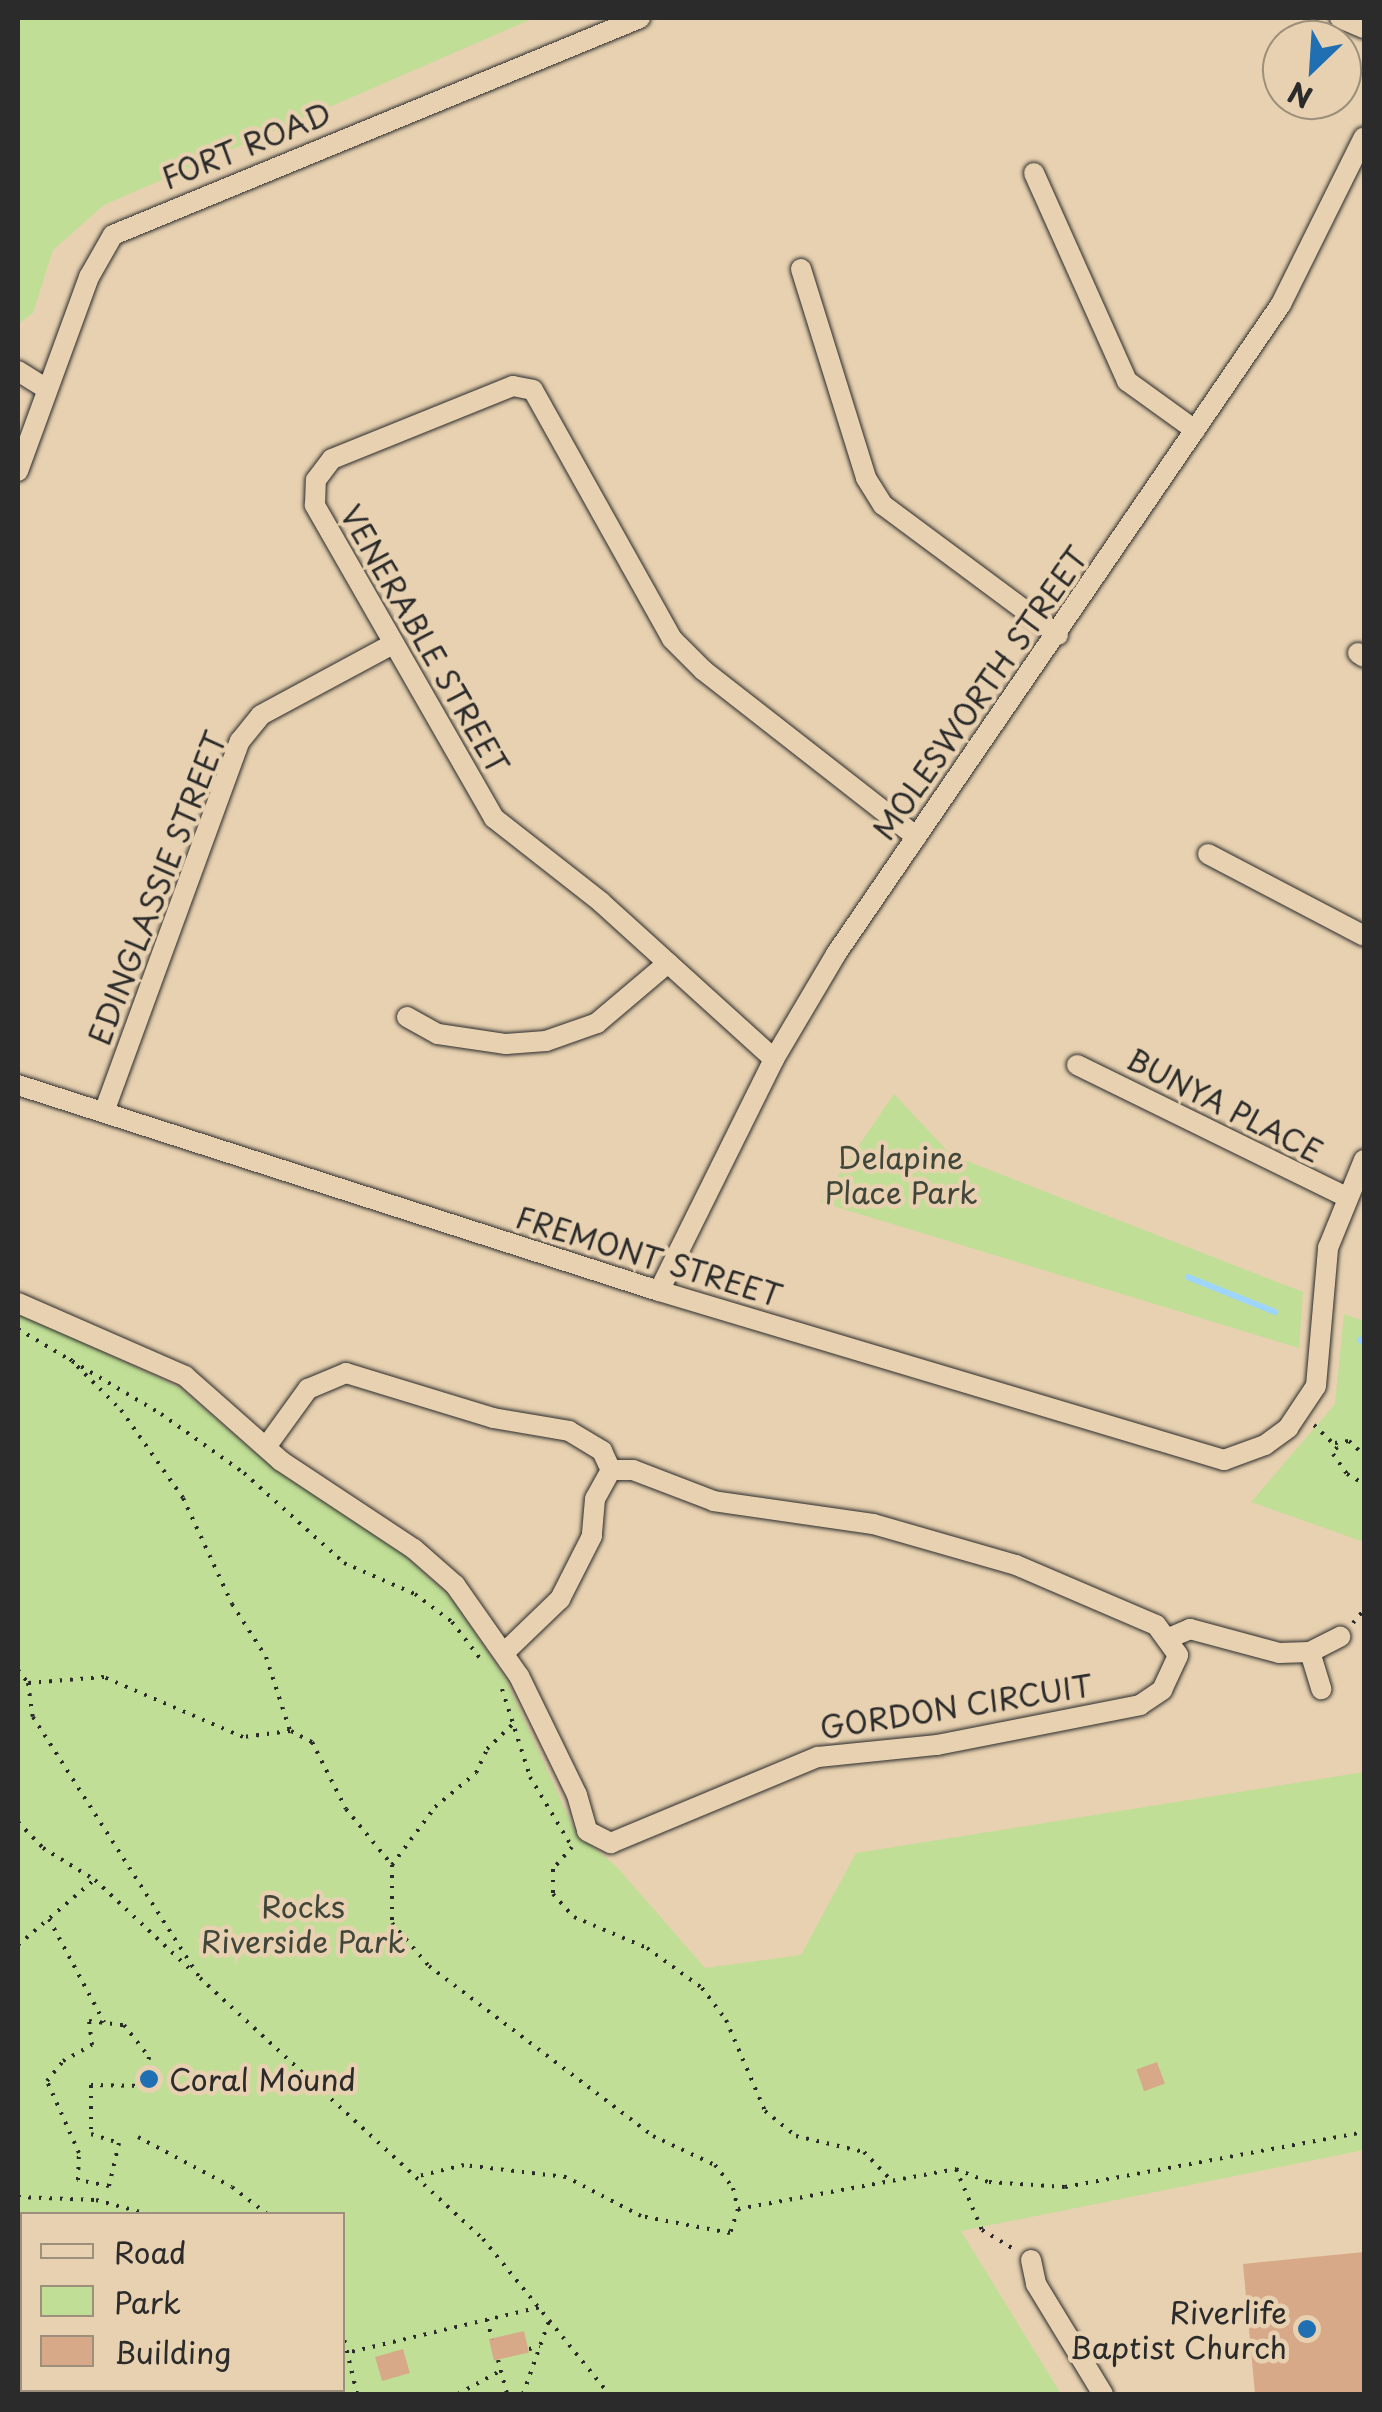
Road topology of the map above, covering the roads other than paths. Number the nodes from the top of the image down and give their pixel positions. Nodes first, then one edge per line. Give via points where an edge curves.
1 (640, 18) edge
2 (1340, 18) edge
3 (1364, 28) edge
4 (1364, 137) edge
5 (1034, 172) dead end
6 (802, 269) dead end
7 (18, 371) edge
8 (47, 389) junction
9 (1195, 430) junction
10 (18, 471) edge
11 (1058, 635) junction
12 (393, 644) junction
13 (917, 837) junction
14 (1208, 854) dead end
15 (1364, 936) edge
16 (668, 963) junction
17 (407, 1017) dead end
18 (774, 1059) junction
19 (1077, 1065) dead end
20 (18, 1086) edge
21 (104, 1112) junction
22 (1364, 1160) edge
23 (1346, 1197) junction
24 (659, 1291) junction
25 (18, 1303) edge
26 (266, 1447) junction
27 (612, 1470) junction
28 (1169, 1638) junction
29 (1340, 1638) dead end
30 (505, 1652) junction
31 (1310, 1652) junction
32 (1321, 1689) dead end
33 (1030, 2260) road end
34 (1103, 2394) edge

1 - 8 street, FORT ROAD via 113,235 88,277
2 - 3 street
4 - 9 street, MOLESWORTH STREET via 1300,273
5 - 9 street via 1127,381
6 - 11 street via 866,478 883,505
7 - 8 street
8 - 10 street, FORT ROAD
9 - 11 street, MOLESWORTH STREET
11 - 13 street, MOLESWORTH STREET
12 - 13 street, VENERABLE STREET via 315,505 316,480 332,459 513,386 533,390 672,639
12 - 16 street, VENERABLE STREET via 494,818
12 - 21 street, EDINGLASSIE STREET via 261,715 240,741
13 - 18 street, MOLESWORTH STREET
14 - 15 street
16 - 17 street via 597,1023 546,1041 506,1044 438,1034
16 - 18 street, VENERABLE STREET
18 - 24 street, MOLESWORTH STREET
19 - 23 street, BUNYA PLACE
20 - 21 street, FREMONT STREET
21 - 24 street, FREMONT STREET
22 - 23 street
23 - 24 street, FREMONT STREET via 1322,1279 1324,1354 1300,1414 1265,1446 1224,1460
25 - 26 street, GORDON CIRCUIT via 185,1376
26 - 27 street via 308,1388 346,1373 493,1418 569,1431 602,1451
26 - 30 street, GORDON CIRCUIT via 414,1549 455,1585
27 - 28 street via 633,1470 714,1501 874,1524 1016,1566 1156,1625
27 - 30 street via 596,1498 592,1536 560,1598
28 - 30 street, GORDON CIRCUIT via 1178,1655 1174,1674 1140,1705 938,1745 818,1757 611,1843 587,1832 577,1795
28 - 31 street via 1190,1629 1278,1654
29 - 31 street
31 - 32 street
33 - 34 street via 1036,2284

